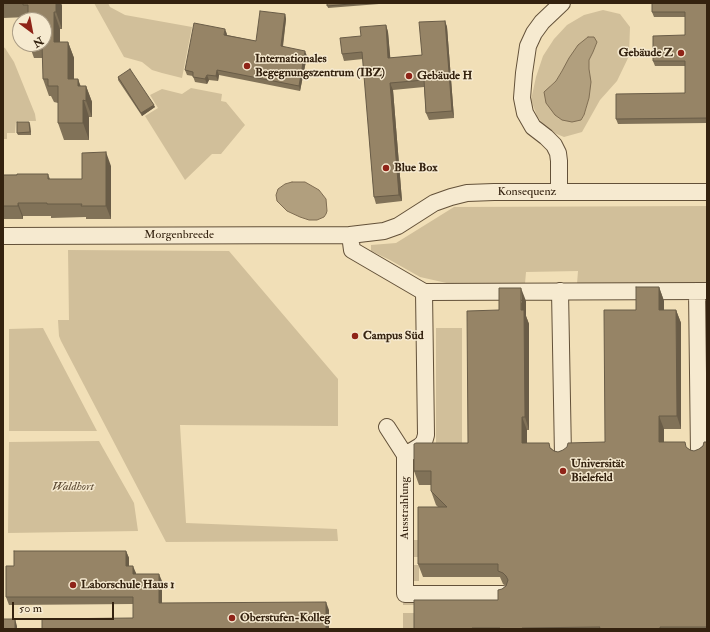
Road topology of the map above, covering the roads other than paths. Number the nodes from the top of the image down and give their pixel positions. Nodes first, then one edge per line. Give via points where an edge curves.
1 (562, 3) edge
2 (559, 192) junction
3 (707, 192) edge
4 (353, 235) junction
5 (3, 236) edge
6 (560, 291) junction
7 (702, 291) edge
8 (424, 292) junction
9 (387, 427) dead end
10 (404, 455) junction
11 (699, 455) edge
12 (562, 456) edge
13 (503, 594) edge

1 - 2 street via 542,22 528,46 522,98 525,113 533,127 550,140 558,153
2 - 3 street, Konsequenz
2 - 4 street, Konsequenz via 467,193 434,203 398,226 384,231
4 - 5 street, Morgenbreede
4 - 8 street via 352,250
6 - 7 street
6 - 8 street
6 - 12 street
7 - 11 street
8 - 10 street via 426,435 420,446
9 - 10 street
10 - 13 street, Ausstrahlung via 405,594

